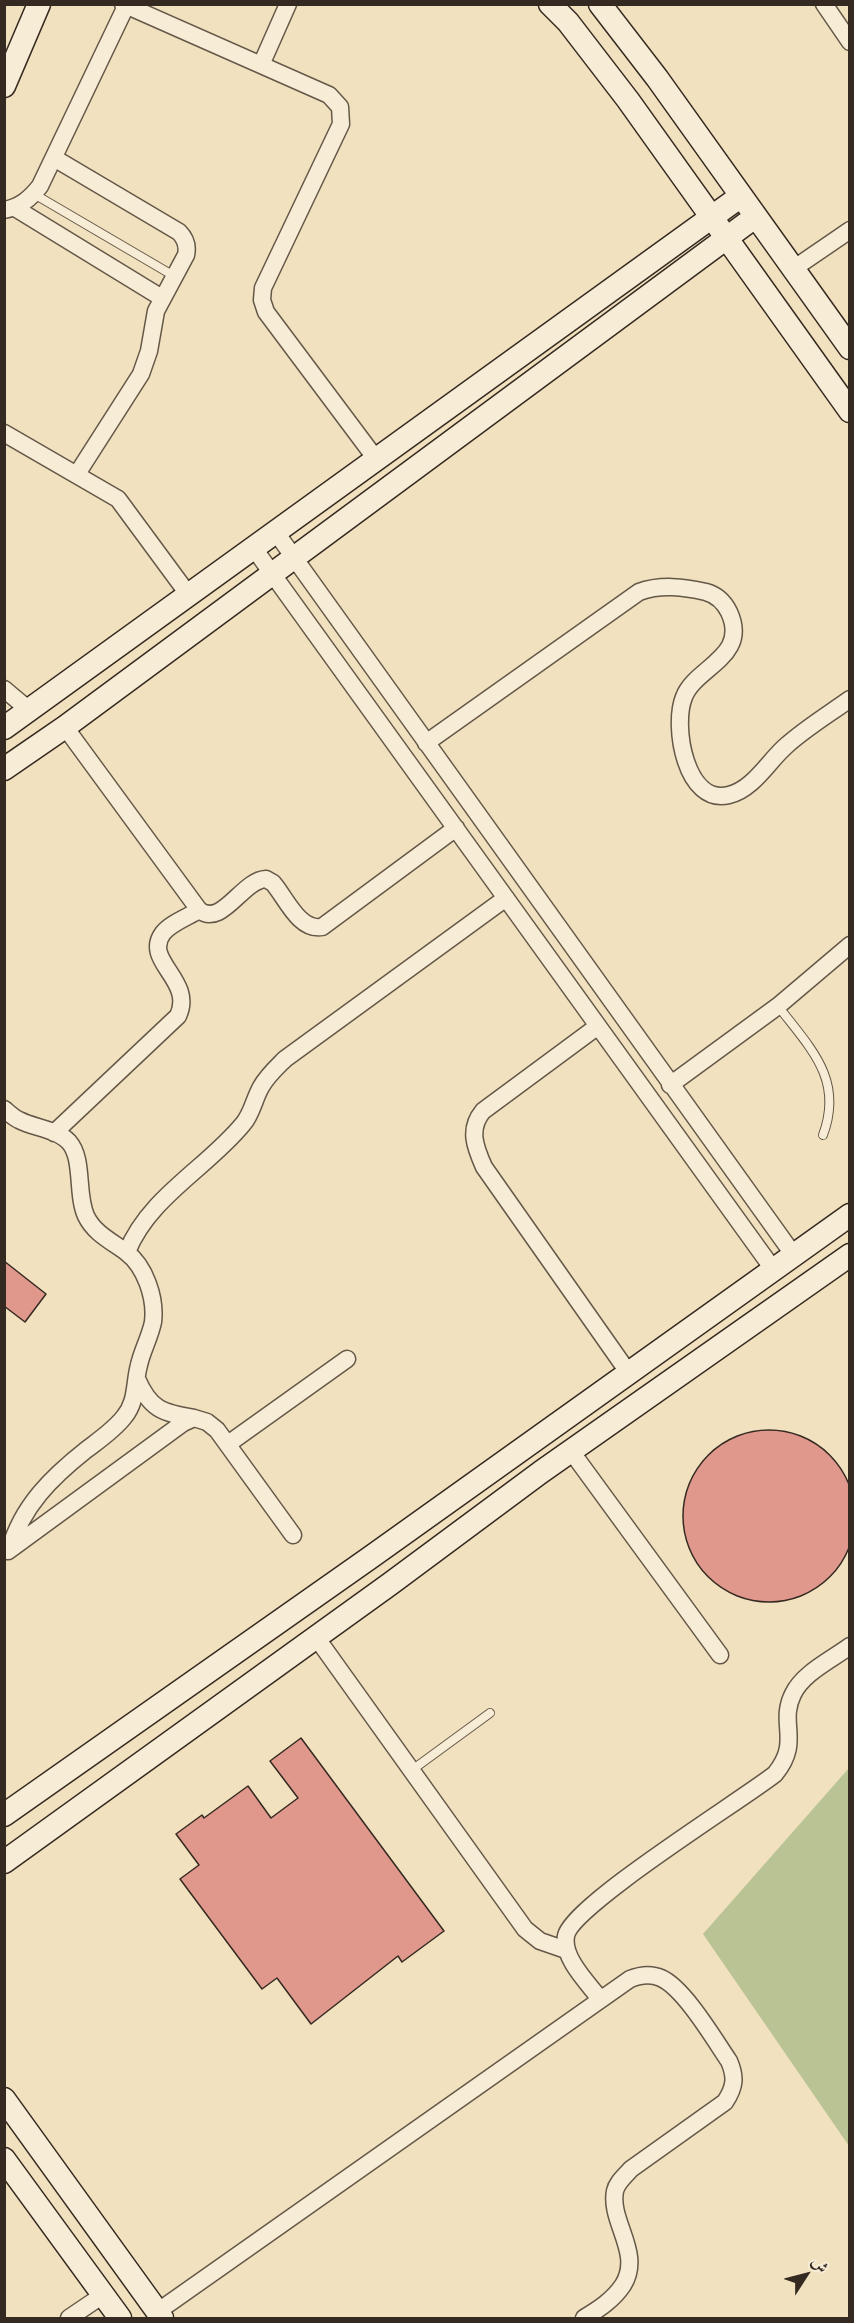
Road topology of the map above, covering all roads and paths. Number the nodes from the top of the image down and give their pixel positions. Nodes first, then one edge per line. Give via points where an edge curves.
1 (39, 4) edge
2 (288, 4) edge
3 (550, 4) edge
4 (824, 4) edge
5 (125, 5) edge
6 (609, 10) edge
7 (849, 42) edge
8 (261, 65) junction
9 (4, 86) edge
10 (54, 158) junction
11 (33, 194) junction
12 (741, 196) junction
13 (10, 209) edge
14 (755, 217) junction
15 (712, 218) junction
16 (849, 230) edge
17 (726, 238) junction
18 (793, 269) junction
19 (174, 276) junction
20 (162, 298) junction
21 (849, 348) edge
22 (849, 411) edge
23 (4, 433) edge
24 (376, 459) junction
25 (77, 474) junction
26 (275, 531) junction
27 (253, 547) junction
28 (294, 558) junction
29 (272, 573) junction
30 (188, 594) junction
31 (4, 688) edge
32 (392, 695) junction
33 (849, 699) edge
34 (366, 702) junction
35 (28, 710) junction
36 (4, 728) edge
37 (65, 728) junction
38 (426, 743) junction
39 (4, 769) edge
40 (456, 828) junction
41 (506, 898) junction
42 (199, 910) junction
43 (849, 945) edge
44 (778, 1006) junction
45 (598, 1026) junction
46 (670, 1084) junction
47 (4, 1109) edge
48 (54, 1132) junction
49 (823, 1135) dead end
50 (722, 1158) junction
51 (701, 1167) junction
52 (849, 1215) edge
53 (127, 1252) junction
54 (793, 1254) junction
55 (848, 1258) edge
56 (773, 1269) junction
57 (348, 1359) dead end
58 (628, 1372) junction
59 (136, 1378) junction
60 (194, 1418) junction
61 (228, 1444) junction
62 (571, 1451) junction
63 (292, 1535) dead end
64 (7, 1551) edge
65 (327, 1588) junction
66 (340, 1620) junction
67 (316, 1637) junction
68 (849, 1646) edge
69 (720, 1655) dead end
70 (179, 1692) junction
71 (490, 1713) dead end
72 (185, 1731) junction
73 (412, 1770) junction
74 (4, 1815) edge
75 (4, 1862) edge
76 (566, 1950) junction
77 (600, 1999) junction
78 (7, 2108) edge
79 (4, 2159) edge
80 (103, 2295) junction
81 (160, 2315) edge
82 (69, 2319) edge
83 (120, 2319) edge
84 (584, 2319) edge

1 - 9 street
2 - 8 street
3 - 15 street via 628,100
4 - 7 street
5 - 8 street
5 - 10 street
6 - 12 street
8 - 24 street via 329,95 342,115 263,288 263,306
10 - 11 street
10 - 19 street via 179,232 187,249
11 - 13 street
11 - 19 lane
12 - 14 street
12 - 15 street
13 - 20 street
14 - 17 street
14 - 18 street
15 - 17 street
15 - 24 street
16 - 18 street
17 - 22 street
17 - 28 street
18 - 21 street
19 - 20 street
20 - 25 street via 141,374
23 - 25 street
24 - 26 street
25 - 30 street via 111,493 124,506
26 - 27 street
26 - 28 street
27 - 29 street
27 - 30 street
28 - 29 street
28 - 32 street
29 - 34 street
29 - 37 street
30 - 35 street
31 - 35 street
32 - 34 street via 374,694
32 - 38 street
33 - 38 street via 786,745 747,786 730,795 713,796 691,776 681,743 680,713 687,690 729,648 733,620 715,594 683,586 650,588
34 - 40 street
35 - 36 street
37 - 39 street
37 - 42 street
38 - 46 street
40 - 41 street
40 - 42 street via 322,927 305,924 266,879 255,882 216,914
41 - 45 street
41 - 53 street via 285,1059 260,1089 244,1124 161,1202
42 - 48 street via 168,929 159,940 159,955 181,990 182,1008 178,1016
43 - 44 street
44 - 46 street
44 - 49 lane via 825,1072 830,1110
45 - 51 street
45 - 58 street via 483,1111 476,1119 473,1138 484,1167
46 - 50 street
47 - 48 street via 17,1120
48 - 53 street via 73,1147 81,1204 90,1223
50 - 51 street via 713,1167
50 - 54 street
51 - 56 street
52 - 54 street
53 - 59 street via 144,1276 153,1311
54 - 56 street
55 - 62 street
56 - 58 street
57 - 61 street
58 - 65 street
59 - 60 street via 147,1400 154,1405
59 - 64 street via 134,1398 124,1418 64,1468 31,1503
60 - 61 street via 207,1422
60 - 64 street
61 - 63 street
62 - 66 street
62 - 69 street
65 - 66 street via 327,1607
65 - 70 street
66 - 67 street
67 - 72 street
67 - 73 street
68 - 76 street via 806,1678 792,1695 787,1717 788,1753 775,1774 586,1910 570,1926
70 - 72 street via 187,1711
70 - 74 street
71 - 73 lane
72 - 75 street
73 - 76 street via 525,1929 540,1941
76 - 77 street
77 - 81 street
77 - 84 street via 639,1976 649,1974 670,1983 729,2061 734,2080 725,2102 631,2169 619,2182 615,2200 627,2245 628,2274 617,2293
78 - 81 street
79 - 80 street
80 - 82 street
80 - 83 street

